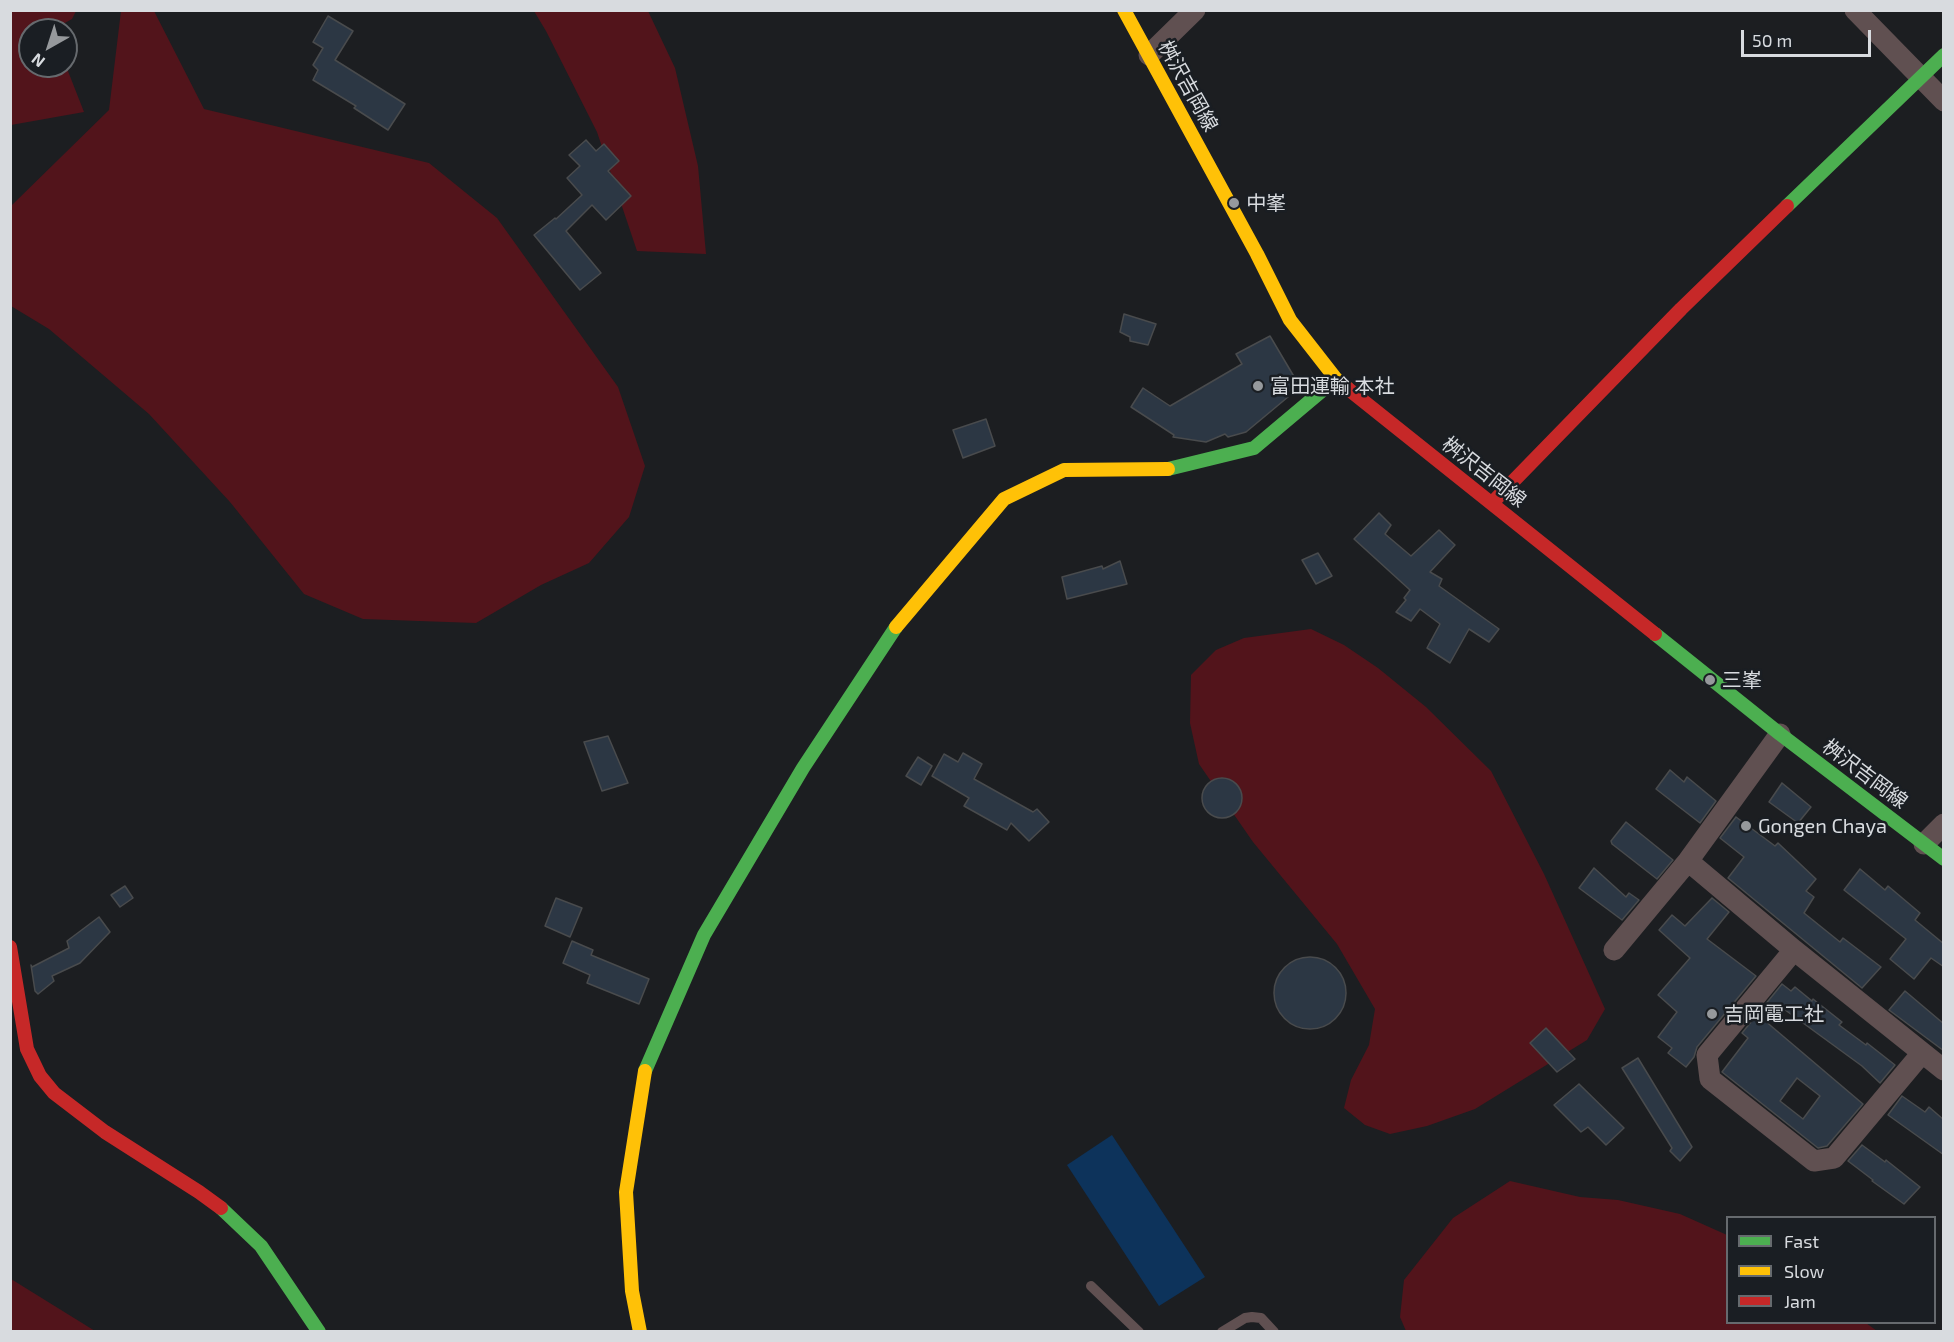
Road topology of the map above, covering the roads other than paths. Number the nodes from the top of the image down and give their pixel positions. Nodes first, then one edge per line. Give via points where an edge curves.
1 (1124, 10) edge
2 (1195, 10) edge
3 (1855, 10) edge
4 (1149, 55) junction
5 (1944, 55) edge
6 (1921, 78) junction
7 (1944, 101) edge
8 (1336, 380) junction
9 (1492, 502) junction
10 (1780, 734) junction
11 (1944, 824) edge
12 (1924, 843) junction
13 (1944, 859) edge
14 (1689, 861) junction
15 (10, 947) edge
16 (1614, 950) dead end
17 (1794, 950) junction
18 (1922, 1053) junction
19 (1944, 1070) edge
20 (1091, 1286) dead end
21 (319, 1332) edge
22 (640, 1332) edge
23 (1139, 1332) edge
24 (1222, 1332) edge
25 (1274, 1332) edge

1 - 4 street, 桝沢吉岡線
2 - 4 street
3 - 6 street
4 - 8 street, 桝沢吉岡線 via 1290,320
5 - 6 street
6 - 7 street
6 - 9 street via 1681,309
8 - 9 street, 桝沢吉岡線
8 - 22 street via 1254,448 1170,469 1064,470 1004,499 893,631 803,768 704,934 645,1071 626,1192 632,1292
9 - 10 street, 桝沢吉岡線
10 - 12 street, 桝沢吉岡線
10 - 14 street
11 - 12 street
12 - 13 street, 桝沢吉岡線
14 - 16 street
14 - 17 street
15 - 21 street via 27,1048 40,1076 54,1093 105,1132 231,1216 261,1246
17 - 18 street
17 - 18 street via 1707,1055 1710,1079 1814,1161 1834,1158
18 - 19 street
20 - 23 lane
24 - 25 lane via 1252,1317 1261,1318

